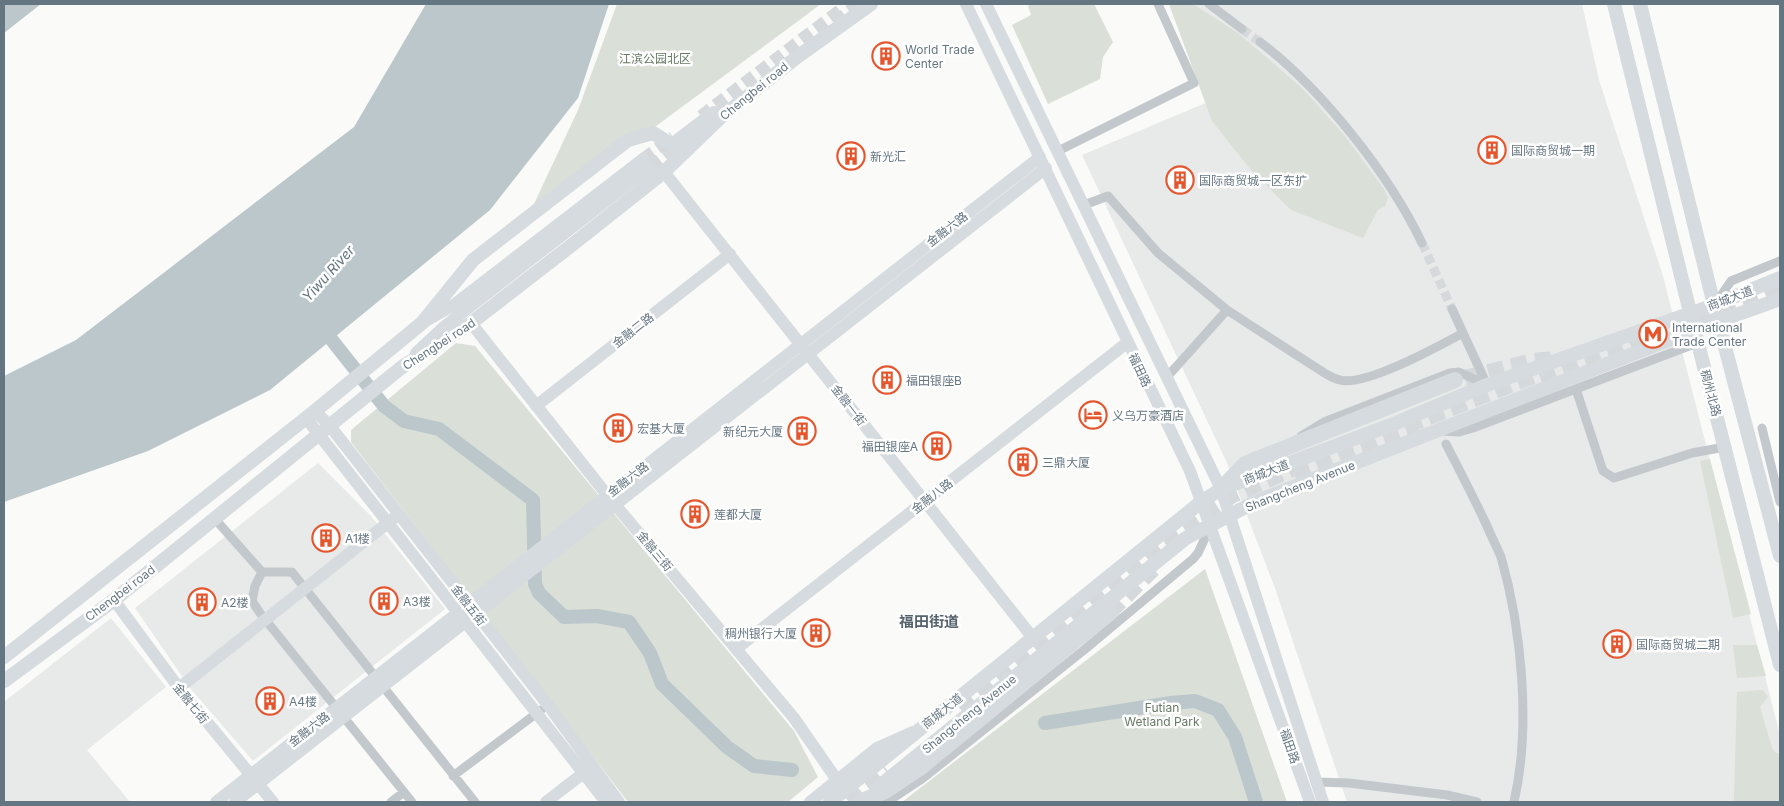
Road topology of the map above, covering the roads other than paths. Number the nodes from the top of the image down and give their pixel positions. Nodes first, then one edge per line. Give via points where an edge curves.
1 (858, 4) edge
2 (871, 4) edge
3 (966, 4) edge
4 (986, 4) edge
5 (1158, 4) edge
6 (1209, 4) edge
7 (1614, 4) edge
8 (1640, 4) edge
9 (1242, 29) tunnel mouth
10 (1260, 42) tunnel mouth
11 (1058, 151) junction
12 (1043, 162) junction
13 (664, 172) junction
14 (1084, 205) junction
15 (1422, 244) tunnel mouth
16 (730, 254) junction
17 (1780, 261) edge
18 (1780, 278) edge
19 (1780, 299) edge
20 (1714, 305) junction
21 (1452, 309) tunnel mouth
22 (1227, 310) junction
23 (1690, 312) junction
24 (1719, 322) junction
25 (422, 323) junction
26 (471, 323) junction
27 (1463, 333) junction
28 (1696, 336) junction
29 (1128, 342) junction
30 (801, 343) junction
31 (809, 354) junction
32 (398, 371) junction
33 (1167, 377) junction
34 (1455, 380) tunnel mouth
35 (1487, 385) junction
36 (1576, 389) junction
37 (536, 406) junction
38 (310, 415) junction
39 (330, 426) junction
40 (1762, 428) dead end
41 (1437, 431) junction
42 (318, 436) junction
43 (1446, 444) dead end
44 (1288, 447) junction
45 (1725, 447) junction
46 (1221, 489) junction
47 (611, 500) junction
48 (925, 501) junction
49 (1201, 502) junction
50 (1780, 502) edge
51 (398, 515) junction
52 (1230, 516) junction
53 (215, 519) junction
54 (387, 523) junction
55 (1210, 527) junction
56 (1780, 556) edge
57 (262, 572) junction
58 (306, 588) junction
59 (114, 600) junction
60 (472, 609) junction
61 (1109, 613) tunnel mouth
62 (461, 617) junction
63 (265, 620) junction
64 (1033, 638) junction
65 (736, 648) junction
66 (4, 657) edge
67 (1780, 665) edge
68 (4, 681) edge
69 (380, 681) junction
70 (179, 688) junction
71 (548, 705) junction
72 (340, 713) junction
73 (536, 713) junction
74 (920, 729) junction
75 (588, 770) junction
76 (453, 776) junction
77 (255, 780) junction
78 (837, 780) junction
79 (1317, 782) junction
80 (404, 792) junction
81 (216, 802) edge
82 (235, 802) edge
83 (273, 802) edge
84 (391, 802) edge
85 (412, 802) edge
86 (475, 802) edge
87 (546, 802) edge
88 (606, 802) edge
89 (619, 802) edge
90 (810, 802) edge
91 (830, 802) edge
92 (860, 802) edge
93 (887, 802) edge
94 (1310, 802) edge
95 (1323, 802) edge
96 (1476, 802) edge
97 (1514, 802) edge

1 - 25 main road, Chengbei road via 672,145 652,133 628,140 473,260
2 - 13 main road, Chengbei road via 720,117
3 - 12 street, 福田路
4 - 11 street, 福田路
5 - 11 street via 1194,83
6 - 9 street
7 - 23 main road, 稠州北路
8 - 20 main road, 稠州北路
10 - 15 street via 1286,61 1365,149
11 - 14 street, 福田路
12 - 29 street, 福田路
12 - 30 street, 金融六路
12 - 31 street, 金融六路
13 - 16 street, 金融一街
13 - 26 main road, Chengbei road
14 - 22 street via 1108,196 1158,253
14 - 33 street, 福田路
16 - 30 street, 金融一街
16 - 37 street, 金融二路
17 - 20 street via 1731,281
18 - 20 main road, 商城大道
19 - 24 main road, Shangcheng Avenue
20 - 23 main road, 商城大道
20 - 24 main road, 稠州北路
21 - 27 street
22 - 27 street via 1341,381 1376,374
22 - 33 street
23 - 28 main road, 稠州北路
23 - 35 main road, 商城大道
24 - 28 main road, Shangcheng Avenue
24 - 56 main road, 稠州北路
25 - 32 street via 455,304 646,163 445,326
25 - 38 main road, Chengbei road
26 - 32 main road, Chengbei road
26 - 37 street, 金融三街
27 - 35 street
28 - 36 street
28 - 41 main road, Shangcheng Avenue
28 - 45 main road, 稠州北路
29 - 48 street, 金融八路
29 - 49 street, 福田路
30 - 31 street, 金融一街
30 - 47 street, 金融六路
31 - 47 street, 金融六路
31 - 48 street, 金融一街
32 - 39 main road, Chengbei road
33 - 46 street, 福田路
34 - 44 highway
35 - 44 street via 1458,372 1450,373 1324,422
35 - 46 main road, 商城大道
36 - 41 street via 1473,428 1459,432
36 - 45 street via 1603,471 1614,478 1692,453
37 - 47 street, 金融三街
38 - 39 street, 金融五街
38 - 42 street, 金融五街
38 - 66 main road, Chengbei road
39 - 42 main road, Chengbei road
39 - 51 street, 金融五街
40 - 50 street
41 - 52 main road, Shangcheng Avenue via 1255,502
42 - 53 main road, Chengbei road
42 - 54 street, 金融五街
43 - 97 street via 1500,556 1518,640 1522,682 1522,760
44 - 46 highway via 1245,464
45 - 67 main road, 稠州北路
46 - 49 main road, 商城大道
46 - 52 street, 福田路
47 - 60 street, 金融六路 via 556,535 513,569
47 - 60 street, 金融六路 via 560,548 513,585
47 - 65 street, 金融三街
48 - 64 street, 金融一街
48 - 65 street, 金融八路
49 - 55 street, 福田路
49 - 64 main road, 商城大道
51 - 54 street
51 - 60 street, 金融五街
52 - 55 main road, Shangcheng Avenue
52 - 79 street, 福田路
53 - 57 street
53 - 59 main road, Chengbei road
54 - 58 street
54 - 62 street, 金融五街
55 - 92 main road, Shangcheng Avenue via 1186,538 1135,578
55 - 93 street via 1193,559 922,779
55 - 94 street, 福田路
57 - 58 street via 292,572
57 - 63 street via 252,601
58 - 63 street
58 - 69 street
59 - 68 main road, Chengbei road
59 - 70 street, 金融七街
60 - 62 street, 金融六路
60 - 71 street, 金融五街
61 - 92 highway via 921,767 885,791
62 - 69 street, 金融六路
62 - 73 street, 金融五街
63 - 70 street
63 - 72 street
64 - 74 main road, 商城大道
65 - 78 street, 金融三街 via 794,718
69 - 72 street, 金融六路
69 - 76 street
70 - 77 street, 金融七街
71 - 73 street
71 - 75 street, 金融五街
72 - 77 street, 金融六路
72 - 80 street
73 - 75 street, 金融五街
73 - 76 street
74 - 78 street via 878,748
74 - 91 main road, 商城大道
75 - 87 street
75 - 88 street, 金融五街
75 - 89 street, 金融五街
76 - 86 street
77 - 81 street, 金融六路
77 - 82 street, 金融六路
77 - 83 street, 金融七街
78 - 90 street
79 - 95 street, 福田路
79 - 96 street via 1447,795
80 - 84 street
80 - 85 street

